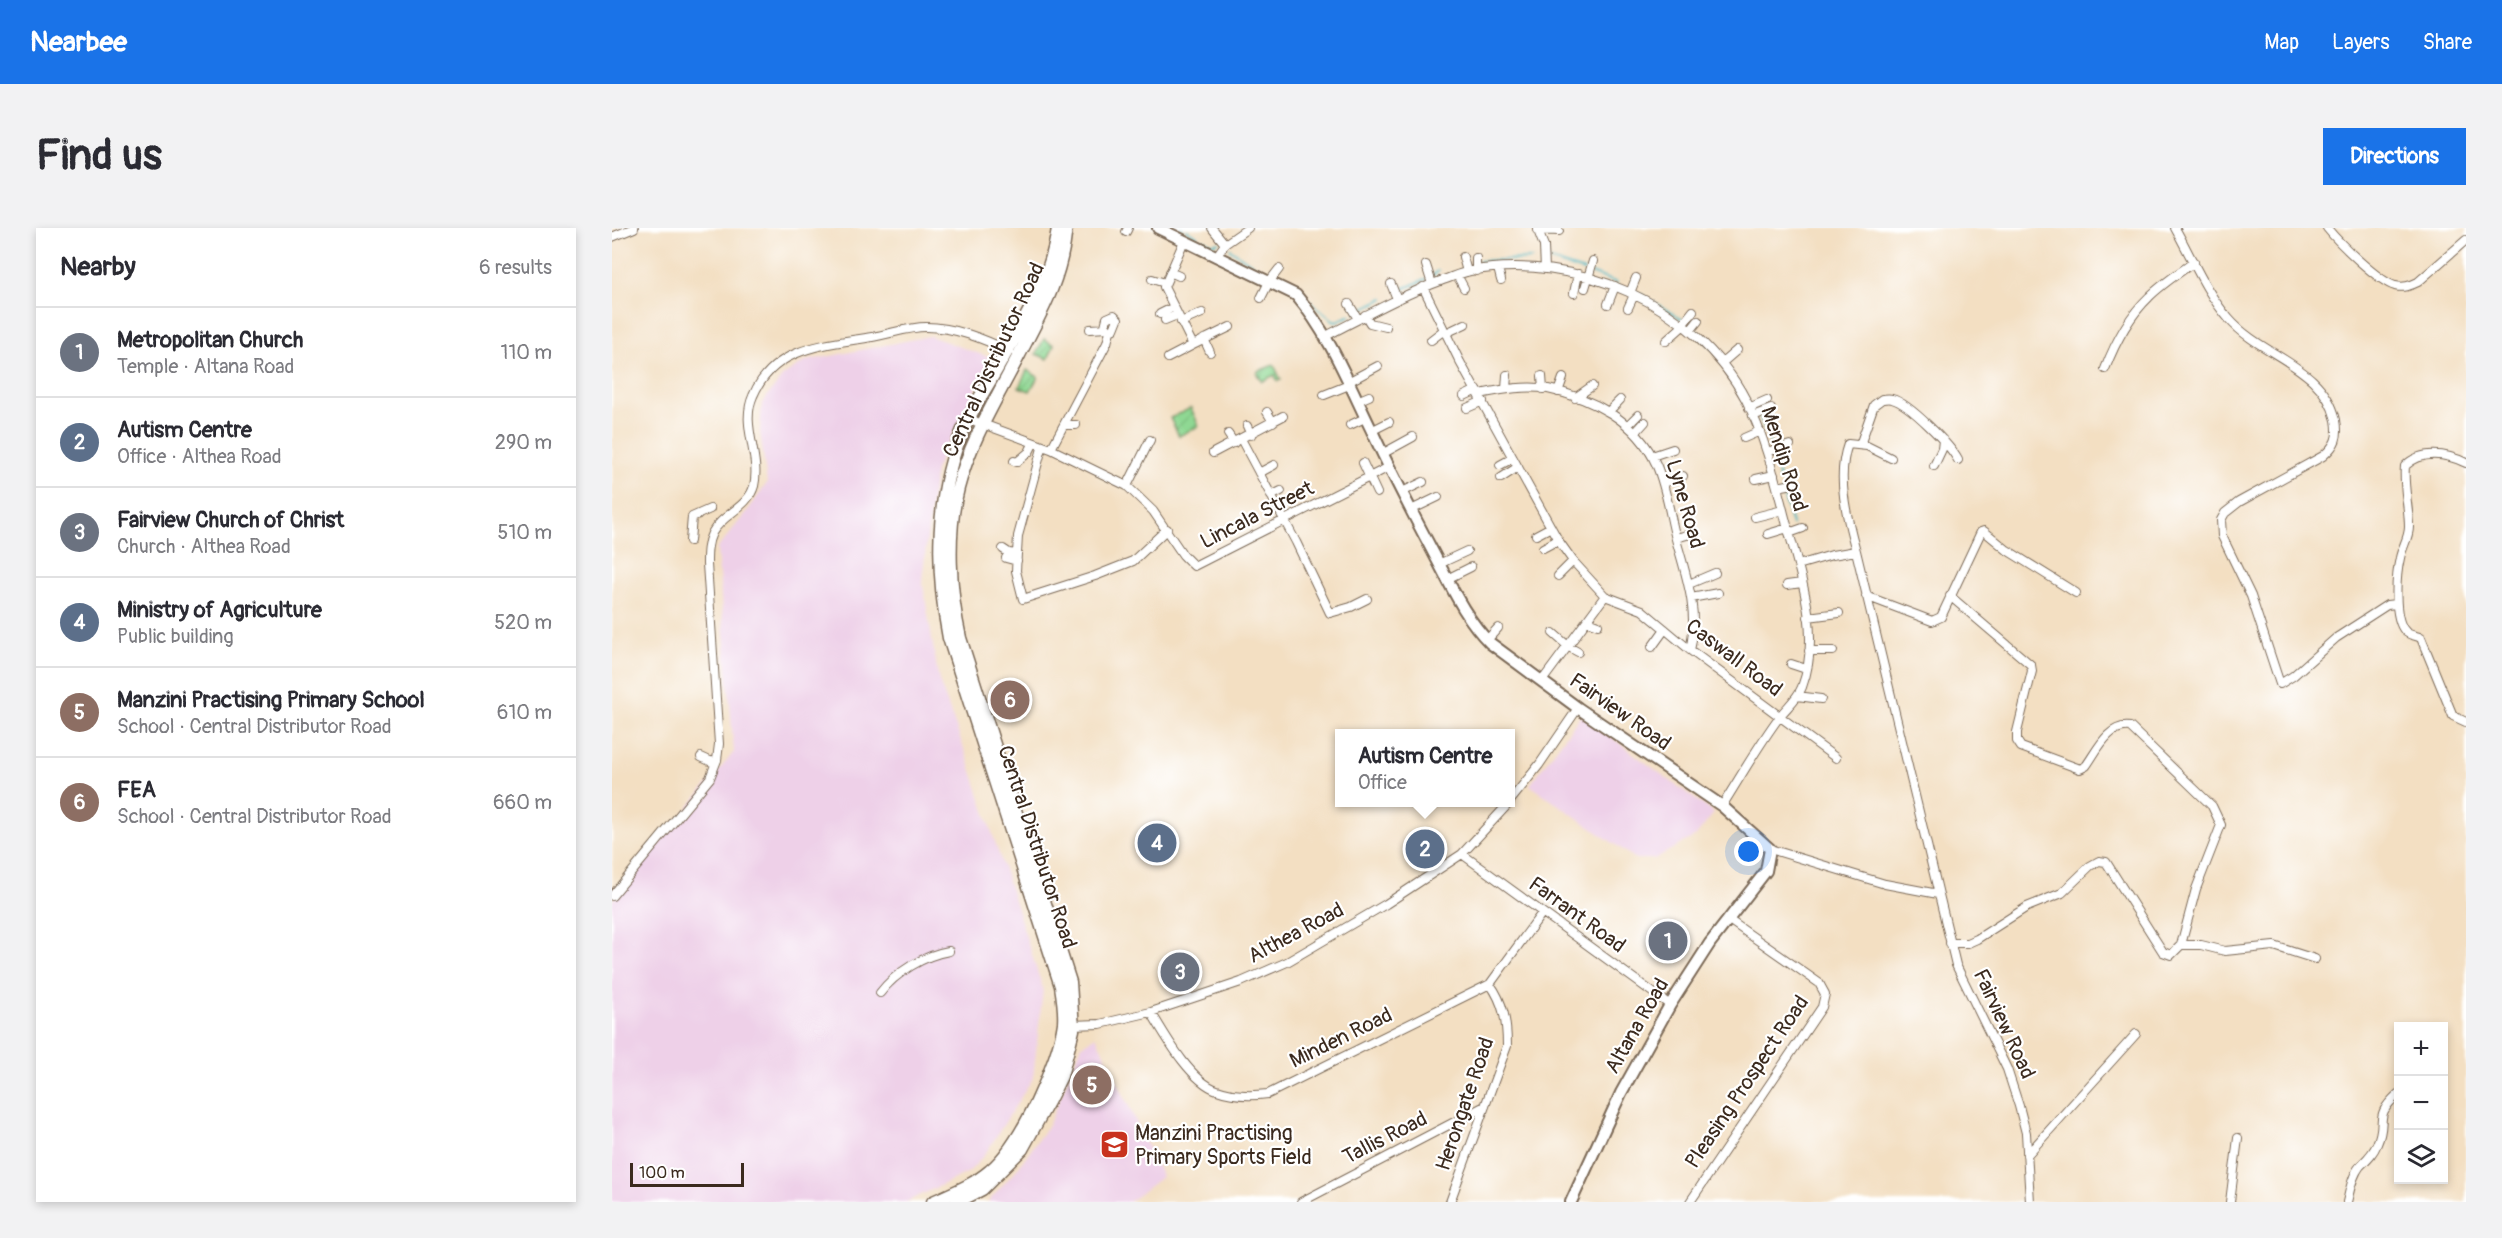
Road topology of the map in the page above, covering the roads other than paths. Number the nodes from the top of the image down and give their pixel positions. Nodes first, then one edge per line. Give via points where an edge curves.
1 (634, 228) edge
2 (1058, 228) edge
3 (1066, 228) edge
4 (1158, 228) edge
5 (1212, 228) edge
6 (1248, 228) edge
7 (2175, 228) edge
8 (2327, 228) edge
9 (1537, 229) edge
10 (1559, 231) dead end
11 (612, 237) edge
12 (2466, 240) edge
13 (1184, 241) junction
14 (1225, 243) junction
15 (1216, 257) junction
16 (1463, 257) dead end
17 (1476, 258) dead end
18 (1593, 261) dead end
19 (2194, 262) junction
20 (1426, 265) dead end
21 (1498, 268) junction
22 (1279, 269) dead end
23 (1545, 269) junction
24 (1472, 271) junction
25 (1170, 272) junction
26 (1578, 274) junction
27 (1457, 275) junction
28 (1179, 276) dead end
29 (1588, 276) junction
30 (1636, 278) dead end
31 (1152, 279) dead end
32 (1501, 280) dead end
33 (1269, 282) junction
34 (1165, 283) junction
35 (1390, 284) dead end
36 (1432, 284) junction
37 (1615, 286) junction
38 (1423, 287) junction
39 (1464, 288) dead end
40 (1585, 288) dead end
41 (1574, 293) dead end
42 (1632, 294) junction
43 (1261, 298) dead end
44 (1397, 299) junction
45 (1349, 304) dead end
46 (1608, 304) dead end
47 (1628, 308) dead end
48 (1693, 311) dead end
49 (1202, 313) dead end
50 (1177, 315) junction
51 (1162, 317) dead end
52 (1362, 317) junction
53 (1698, 321) dead end
54 (1465, 324) dead end
55 (1386, 327) dead end
56 (1686, 327) junction
57 (1090, 330) dead end
58 (1227, 331) dead end
59 (1445, 332) junction
60 (1326, 336) junction
61 (1204, 339) junction
62 (1431, 340) dead end
63 (1666, 341) dead end
64 (1193, 345) junction
65 (1737, 350) dead end
66 (1210, 352) dead end
67 (1013, 353) junction
68 (1168, 358) dead end
69 (1722, 363) junction
70 (1378, 366) dead end
71 (2105, 369) dead end
72 (1507, 375) dead end
73 (1542, 376) dead end
74 (1563, 378) dead end
75 (1349, 384) junction
76 (1592, 386) dead end
77 (1543, 388) junction
78 (1506, 389) junction
79 (1558, 392) junction
80 (1324, 395) dead end
81 (1480, 395) junction
82 (1369, 396) dead end
83 (1464, 396) dead end
84 (1575, 398) junction
85 (1620, 400) dead end
86 (1767, 400) dead end
87 (1357, 401) junction
88 (1467, 408) dead end
89 (1749, 408) junction
90 (1771, 409) dead end
91 (1609, 411) junction
92 (1267, 412) dead end
93 (1638, 415) dead end
94 (1283, 416) dead end
95 (1753, 416) junction
96 (1365, 418) junction
97 (969, 419) junction
98 (1273, 422) junction
99 (1389, 422) dead end
100 (1645, 422) dead end
101 (1064, 424) junction
102 (983, 425) junction
103 (1076, 425) dead end
104 (1350, 425) dead end
105 (1628, 425) junction
106 (1247, 426) dead end
107 (1371, 431) junction
108 (1760, 431) junction
109 (1635, 432) junction
110 (1228, 434) dead end
111 (1251, 435) junction
112 (1413, 437) dead end
113 (1744, 438) dead end
114 (1150, 440) dead end
115 (1943, 440) junction
116 (1237, 441) junction
117 (1033, 444) junction
118 (1790, 445) dead end
119 (1860, 445) junction
120 (1042, 448) junction
121 (1051, 449) junction
122 (1673, 449) dead end
123 (1767, 452) junction
124 (1213, 453) dead end
125 (1382, 453) junction
126 (1652, 456) junction
127 (1263, 458) dead end
128 (1513, 458) junction
129 (1891, 458) dead end
130 (1958, 460) dead end
131 (1014, 461) dead end
132 (1254, 462) junction
133 (1363, 463) dead end
134 (2466, 463) edge
135 (1274, 465) dead end
136 (1500, 465) dead end
137 (1934, 466) dead end
138 (1389, 467) junction
139 (1518, 467) junction
140 (1259, 472) junction
141 (1774, 475) junction
142 (1683, 476) dead end
143 (1370, 477) junction
144 (1502, 478) dead end
145 (1756, 479) dead end
146 (1423, 482) dead end
147 (1663, 483) junction
148 (1794, 483) dead end
149 (1127, 486) junction
150 (1777, 487) junction
151 (1281, 491) dead end
152 (1402, 492) junction
153 (1377, 493) dead end
154 (1271, 496) junction
155 (1438, 497) dead end
156 (710, 509) dead end
157 (1411, 510) junction
158 (1783, 510) junction
159 (1755, 517) dead end
160 (1285, 519) junction
161 (1551, 527) junction
162 (1803, 528) dead end
163 (1167, 530) junction
164 (1788, 531) junction
165 (1694, 533) dead end
166 (1768, 534) dead end
167 (1536, 535) dead end
168 (1676, 538) junction
169 (1558, 540) junction
170 (690, 541) dead end
171 (1543, 548) dead end
172 (1003, 549) dead end
173 (1467, 551) dead end
174 (1856, 551) junction
175 (1006, 558) dead end
176 (1017, 558) junction
177 (1573, 561) junction
178 (1440, 564) junction
179 (1798, 565) junction
180 (1471, 567) dead end
181 (1715, 573) dead end
182 (1558, 576) dead end
183 (1447, 579) junction
184 (1802, 583) junction
185 (1689, 584) junction
186 (1787, 585) dead end
187 (1718, 593) dead end
188 (2076, 593) dead end
189 (1605, 596) junction
190 (1866, 596) junction
191 (1950, 596) junction
192 (1367, 598) dead end
193 (1690, 598) junction
194 (2396, 604) junction
195 (1839, 613) dead end
196 (1808, 617) junction
197 (1587, 621) junction
198 (1598, 625) dead end
199 (1498, 628) dead end
200 (1665, 629) junction
201 (1553, 633) dead end
202 (1487, 640) junction
203 (1569, 647) junction
204 (1652, 647) dead end
205 (1690, 650) junction
206 (1809, 651) junction
207 (1833, 651) dead end
208 (1578, 652) dead end
209 (1791, 664) dead end
210 (1806, 669) junction
211 (1542, 681) junction
212 (1797, 696) junction
213 (1821, 699) dead end
214 (1578, 708) junction
215 (1780, 716) junction
216 (2466, 722) edge
217 (701, 757) dead end
218 (1836, 758) dead end
219 (717, 760) junction
220 (1515, 796) edge
221 (1722, 806) junction
222 (1505, 807) edge
223 (1770, 849) junction
224 (1462, 854) junction
225 (1938, 894) junction
226 (612, 896) edge
227 (1542, 913) junction
228 (1729, 920) junction
229 (1950, 943) junction
230 (2181, 945) junction
231 (949, 951) dead end
232 (2315, 959) dead end
233 (1490, 984) junction
234 (880, 993) dead end
235 (1670, 1005) junction
236 (1151, 1012) junction
237 (1068, 1025) junction
238 (2136, 1034) dead end
239 (2394, 1099) edge
240 (1485, 1106) junction
241 (2238, 1138) dead end
242 (2027, 1155) junction
243 (933, 1202) edge
244 (957, 1202) edge
245 (1301, 1202) edge
246 (1450, 1202) edge
247 (1571, 1202) edge
248 (1690, 1202) edge
249 (2030, 1202) edge
250 (2230, 1202) edge
251 (2347, 1202) edge

1 - 11 street
2 - 67 highway, Central Distributor Road via 1048,272
3 - 67 highway, Central Distributor Road via 1057,278
4 - 13 main road, Fairview Road
5 - 14 street
6 - 14 street
7 - 19 street
8 - 12 street via 2383,281 2397,287 2418,282
9 - 10 street
9 - 23 street via 1544,246
13 - 15 main road, Fairview Road
13 - 25 street
14 - 15 street
15 - 33 main road, Fairview Road
16 - 24 street
17 - 24 street
18 - 29 street
19 - 71 street via 2149,297 2120,336
19 - 194 street via 2230,320 2316,382 2332,404 2337,427 2332,449 2239,502 2220,520 2222,536 2251,596 2280,684 2336,638 2387,605
20 - 36 street
21 - 23 street, Mendip Road
21 - 24 street, Mendip Road
21 - 32 street
22 - 33 street
23 - 26 street, Mendip Road
24 - 27 street, Mendip Road
25 - 28 street
25 - 34 street
26 - 29 street, Mendip Road
26 - 41 street
27 - 36 street, Mendip Road
27 - 39 street
29 - 37 street, Mendip Road
29 - 40 street
30 - 42 street
31 - 34 street
33 - 43 street
33 - 60 main road, Fairview Road via 1296,295
34 - 50 street
35 - 44 street
36 - 38 street, Mendip Road
37 - 42 street, Mendip Road
37 - 46 street
38 - 44 street, Mendip Road
38 - 59 street
42 - 47 street
42 - 56 street, Mendip Road
44 - 52 street, Mendip Road
45 - 52 street
48 - 56 street
49 - 50 street
50 - 51 street
50 - 64 street
52 - 55 street
52 - 60 street, Mendip Road
53 - 56 street
54 - 59 street
56 - 63 street
56 - 69 street, Mendip Road
57 - 101 street via 1109,329 1107,343
58 - 61 street
59 - 62 street
59 - 81 street
60 - 75 main road, Fairview Road
61 - 64 street
61 - 66 street
64 - 68 street
65 - 69 street
67 - 97 highway, Central Distributor Road
67 - 102 highway, Central Distributor Road
67 - 219 street via 956,331 925,327 802,349 769,369 752,397 748,426 756,463 753,489 745,502 712,532 708,545
69 - 89 street, Mendip Road
70 - 75 street
72 - 78 street
73 - 77 street
74 - 79 street
75 - 80 street
75 - 87 main road, Fairview Road
76 - 84 street
77 - 78 street, Lyne Road
77 - 79 street, Lyne Road
78 - 81 street, Lyne Road
79 - 84 street, Lyne Road
81 - 83 street
81 - 88 street
81 - 128 street
82 - 87 street
84 - 91 street, Lyne Road
85 - 91 street
86 - 89 street
87 - 96 main road, Fairview Road
89 - 95 street, Mendip Road
90 - 95 street
91 - 105 street, Lyne Road
92 - 98 street
93 - 105 street
94 - 98 street
95 - 108 street, Mendip Road
96 - 104 street
96 - 107 main road, Fairview Road
97 - 102 street, Lincala Street
97 - 237 highway, Central Distributor Road via 953,457 943,508 940,559 944,610 961,676 1061,986
98 - 111 street
99 - 107 street
100 - 109 street
101 - 103 street
101 - 121 street
102 - 117 street, Lincala Street
102 - 237 highway, Central Distributor Road via 964,468 954,508 954,610 970,672 1070,982
105 - 109 street, Lyne Road
106 - 111 street
107 - 125 main road, Fairview Road
108 - 113 street
108 - 123 street, Mendip Road
109 - 126 street, Lyne Road
110 - 116 street
111 - 116 street
112 - 125 street
114 - 149 street
115 - 119 street via 1904,405 1882,399 1874,405
115 - 130 street
115 - 137 street
116 - 124 street
116 - 132 street
117 - 120 street, Lincala Street
117 - 131 street via 1023,458
118 - 123 street
119 - 129 street
119 - 174 street via 1848,444 1842,474
120 - 121 street, Lincala Street
120 - 176 street via 1023,512
121 - 149 street, Lincala Street
122 - 126 street
123 - 141 street, Mendip Road
125 - 138 main road, Fairview Road
126 - 147 street, Lyne Road
127 - 132 street
128 - 136 street
128 - 139 street
132 - 140 street
133 - 143 street
134 - 194 street via 2425,454 2404,466 2409,528 2400,557
135 - 140 street
138 - 143 street, Lincala Street
138 - 152 main road, Fairview Road
139 - 144 street
139 - 161 street
140 - 154 street
141 - 145 street
141 - 150 street, Mendip Road
142 - 147 street
143 - 153 street
143 - 160 street, Lincala Street
146 - 152 street
147 - 168 street, Lyne Road
148 - 150 street
149 - 163 street, Lincala Street
150 - 158 street, Mendip Road
151 - 154 street
152 - 157 main road, Fairview Road
154 - 160 street
155 - 157 street
156 - 170 street via 692,517
157 - 178 main road, Fairview Road
158 - 159 street
158 - 164 street, Mendip Road
160 - 163 street, Lincala Street via 1194,566
160 - 192 street via 1330,613
161 - 167 street
161 - 169 street
162 - 164 street
163 - 176 street via 1133,561 1023,599
164 - 166 street
164 - 179 street, Mendip Road
165 - 168 street
168 - 185 street, Lyne Road
169 - 171 street
169 - 177 street
172 - 176 street
173 - 178 street
174 - 179 street
174 - 190 street
175 - 176 street
177 - 182 street
177 - 189 street
178 - 183 main road, Fairview Road
179 - 184 street, Mendip Road
180 - 183 street
181 - 185 street
183 - 202 main road, Fairview Road via 1462,609
184 - 186 street
184 - 196 street, Mendip Road
185 - 193 street, Lyne Road
187 - 193 street
188 - 191 street via 1984,531
189 - 197 street
189 - 200 street, Caswall Road via 1642,610
190 - 191 street via 1932,621 1941,617
190 - 225 street
191 - 230 street via 2031,665 2017,732 2021,747 2080,770 2110,732 2119,727 2130,728 2212,806 2221,825 2196,889
193 - 205 street, Lyne Road via 1695,631
194 - 216 street via 2403,630 2421,638 2452,716
195 - 196 street
196 - 206 street, Mendip Road
197 - 198 street
197 - 203 street
199 - 202 street
200 - 204 street
200 - 205 street, Caswall Road
201 - 203 street
202 - 211 main road, Fairview Road
203 - 208 street
203 - 211 street
205 - 215 street, Caswall Road
206 - 207 street
206 - 210 street, Mendip Road
209 - 210 street
210 - 212 street, Mendip Road
211 - 214 main road, Fairview Road
212 - 213 street
212 - 215 street, Mendip Road
214 - 220 street, Althea Road
214 - 221 main road, Fairview Road
215 - 218 street, Caswall Road
215 - 221 street, Mendip Road
217 - 219 street
219 - 226 street via 710,778
221 - 223 main road, Fairview Road
222 - 224 street, Althea Road
223 - 225 street, Fairview Road via 1885,884
223 - 228 main road, Altana Road via 1766,871
224 - 227 street, Farrant Road
224 - 236 street, Althea Road via 1377,910 1287,962
225 - 229 street, Fairview Road
227 - 233 street, Minden Road
227 - 235 street, Farrant Road
228 - 235 main road, Altana Road
228 - 248 street, Pleasing Prospect Road via 1819,983 1825,994 1822,1007
229 - 230 street via 1977,939 2027,908 2062,893 2090,866 2106,861 2163,952 2171,955
229 - 242 street, Fairview Road via 1961,979 2007,1069 2026,1133
230 - 232 street via 2224,951 2274,946
231 - 234 street via 896,976
233 - 236 street, Minden Road via 1268,1094 1246,1096 1215,1090 1197,1077
233 - 240 street, Herongate Road via 1507,1020 1508,1046
235 - 247 main road, Altana Road via 1621,1094
236 - 237 street, Althea Road via 1100,1024
237 - 243 highway, Central Distributor Road via 1015,1141 992,1170
237 - 244 highway, Central Distributor Road via 1061,1076 1022,1149 982,1189
238 - 242 street
239 - 251 street via 2381,1114 2378,1141 2353,1178
240 - 245 street, Tallis Road
240 - 246 street, Herongate Road
241 - 250 street
242 - 249 street, Fairview Road

